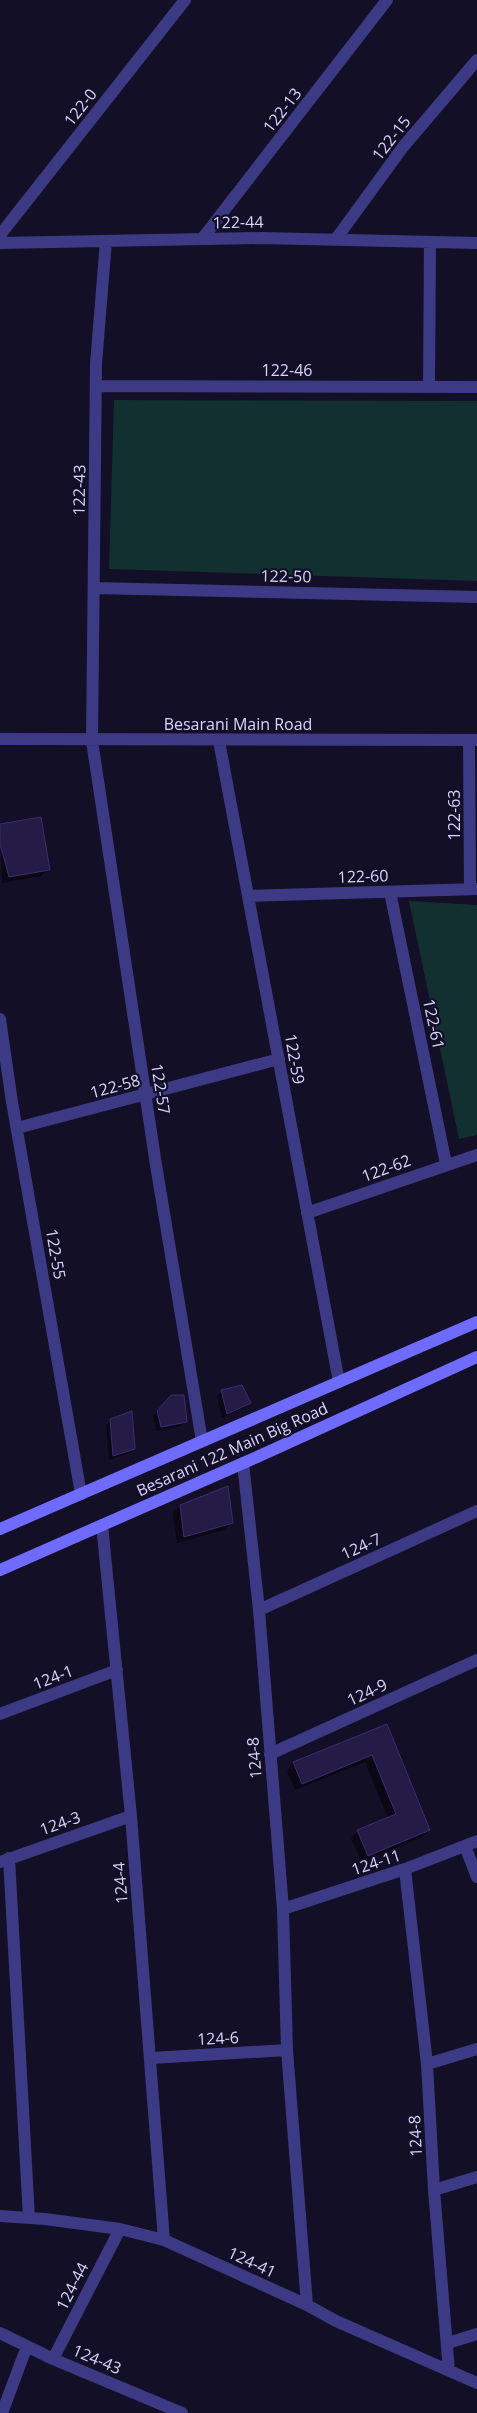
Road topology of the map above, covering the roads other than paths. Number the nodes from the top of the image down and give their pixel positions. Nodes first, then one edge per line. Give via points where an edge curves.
1 (185, 0) edge
2 (387, 0) edge
3 (477, 60) edge
4 (0, 235) edge
5 (202, 239) junction
6 (336, 239) junction
7 (106, 241) junction
8 (430, 242) junction
9 (0, 243) edge
10 (477, 243) edge
11 (96, 386) junction
12 (429, 387) junction
13 (477, 387) edge
14 (94, 588) junction
15 (477, 597) edge
16 (0, 739) edge
17 (473, 740) edge
18 (92, 741) junction
19 (219, 741) junction
20 (474, 889) edge
21 (390, 892) junction
22 (249, 896) junction
23 (0, 1019) edge
24 (278, 1060) junction
25 (145, 1094) junction
26 (17, 1128) junction
27 (477, 1154) edge
28 (446, 1164) junction
29 (307, 1213) junction
30 (477, 1322) edge
31 (477, 1357) edge
32 (340, 1382) junction
33 (202, 1441) junction
34 (243, 1463) junction
35 (82, 1494) junction
36 (477, 1511) edge
37 (102, 1524) junction
38 (0, 1529) edge
39 (0, 1570) edge
40 (259, 1610) junction
41 (477, 1660) edge
42 (117, 1670) junction
43 (0, 1714) edge
44 (270, 1754) junction
45 (131, 1816) junction
46 (471, 1844) edge
47 (5, 1860) edge
48 (405, 1869) junction
49 (477, 1877) edge
50 (283, 1909) junction
51 (477, 2049) edge
52 (287, 2050) junction
53 (151, 2058) junction
54 (427, 2064) junction
55 (477, 2177) edge
56 (434, 2190) junction
57 (0, 2216) edge
58 (29, 2218) junction
59 (120, 2229) junction
60 (164, 2240) junction
61 (307, 2305) junction
62 (0, 2333) edge
63 (477, 2334) edge
64 (448, 2343) junction
65 (27, 2346) junction
66 (53, 2358) junction
67 (450, 2371) junction
68 (477, 2383) edge
69 (2, 2413) edge
70 (182, 2413) edge

1 - 4 street, 122-0
2 - 5 street, 122-13
3 - 6 street, 122-15 via 403,147
5 - 6 street, 122-44
5 - 7 street, 122-44
6 - 8 street, 122-44
7 - 9 street, 122-44
7 - 11 street, 122-43
8 - 10 street, 122-44
8 - 12 street
11 - 12 street, 122-46
11 - 14 street, 122-43
12 - 13 street, 122-46
14 - 15 street, 122-50
14 - 18 street, 122-43
16 - 18 street, Besarani Main Road
17 - 19 street, Besarani Main Road
17 - 20 street, 122-63
18 - 19 street, Besarani Main Road
18 - 25 street, 122-57
19 - 22 street, 122-59
20 - 21 street, 122-60
21 - 22 street, 122-60
21 - 28 street, 122-61
22 - 24 street, 122-59
23 - 26 street, 122-55
24 - 25 street, 122-58
24 - 29 street, 122-59
25 - 26 street, 122-58
25 - 33 street, 122-57
26 - 35 street, 122-55
27 - 28 street, 122-62
28 - 29 street, 122-62
29 - 32 street, 122-59
30 - 32 main road, Besarani 122 Main Big Road
31 - 34 main road, Besarani 122 Main Big Road
32 - 33 main road, Besarani 122 Main Big Road
33 - 35 main road, Besarani 122 Main Big Road
34 - 37 main road, Besarani 122 Main Big Road
34 - 40 street, 124-8
35 - 38 main road, Besarani 122 Main Big Road
36 - 40 street, 124-7
37 - 39 main road, Besarani 122 Main Big Road
37 - 42 street, 124-4
40 - 44 street, 124-8
41 - 44 street, 124-9
42 - 43 street, 124-1
42 - 45 street, 124-4
44 - 50 street, 124-8
45 - 47 street, 124-3
45 - 53 street, 124-4
46 - 48 street, 124-11
46 - 49 street
47 - 58 street
48 - 50 street, 124-11
48 - 54 street, 124-8
50 - 52 street, 124-8
51 - 54 street
52 - 53 street, 124-6
52 - 61 street, 124-8
53 - 60 street, 124-4
54 - 56 street, 124-8
55 - 56 street
56 - 64 street, 124-8
57 - 58 street, 124-41
58 - 59 street, 124-41
59 - 60 street, 124-41
59 - 66 street, 124-44
60 - 61 street, 124-41
61 - 67 street, 124-41
62 - 65 street, 124-43
63 - 64 street
64 - 67 street, 124-8
65 - 66 street, 124-43
65 - 69 street
66 - 70 street, 124-43
67 - 68 street, 124-41

